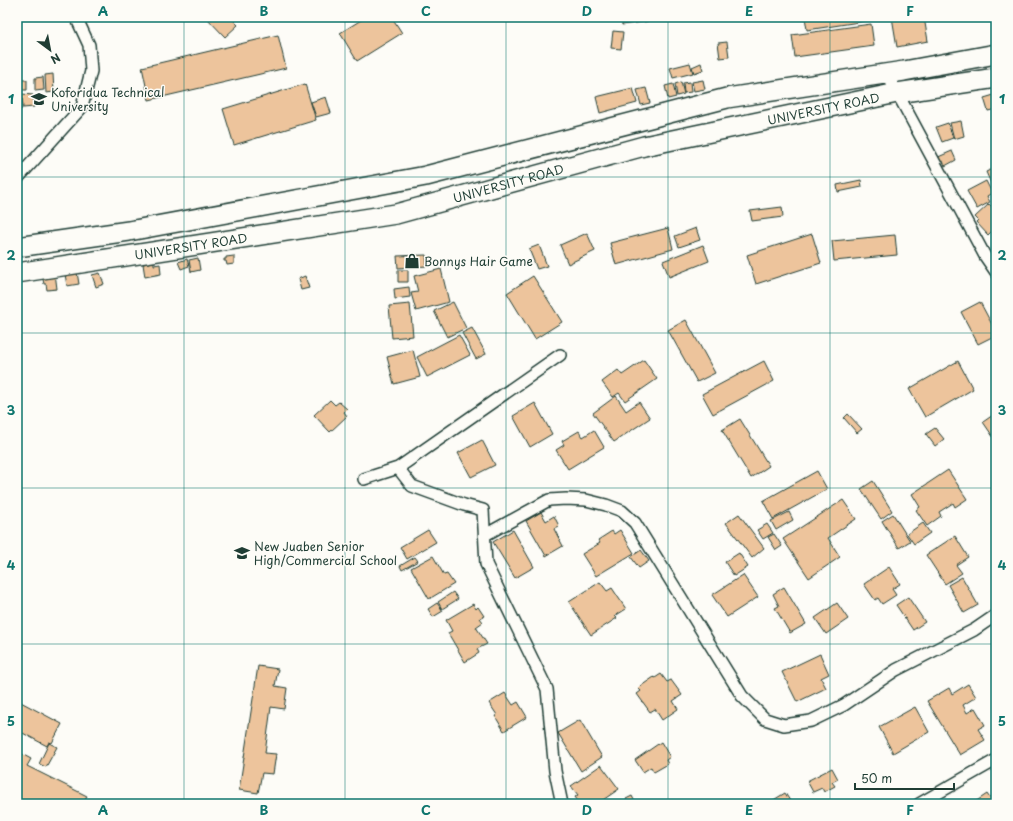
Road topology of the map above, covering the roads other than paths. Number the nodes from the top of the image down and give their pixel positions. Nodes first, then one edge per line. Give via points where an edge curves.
1 (76, 17) edge
2 (996, 54) edge
3 (928, 66) junction
4 (887, 74) junction
5 (996, 78) edge
6 (932, 87) junction
7 (897, 93) junction
8 (17, 179) edge
9 (17, 247) edge
10 (996, 272) edge
11 (17, 273) edge
12 (560, 355) dead end
13 (398, 468) junction
14 (364, 479) dead end
15 (485, 535) junction
16 (996, 615) edge
17 (996, 760) edge
18 (562, 804) edge
19 (919, 804) edge

1 - 8 street via 89,45 91,64 82,107
2 - 3 highway, UNIVERSITY ROAD
3 - 4 highway, UNIVERSITY ROAD
3 - 6 highway
4 - 7 street
4 - 9 highway, UNIVERSITY ROAD via 727,98 426,176 129,231
5 - 6 highway, UNIVERSITY ROAD
6 - 7 highway, UNIVERSITY ROAD
7 - 10 street
7 - 11 highway, UNIVERSITY ROAD via 644,146 396,214
12 - 13 street
13 - 14 street
13 - 15 street via 412,486 484,510
15 - 16 street via 549,500 586,500 622,511 636,523 742,696 765,720 784,725 811,721 844,704 896,670 974,630
15 - 18 street via 486,564 548,689 555,771
17 - 19 street

